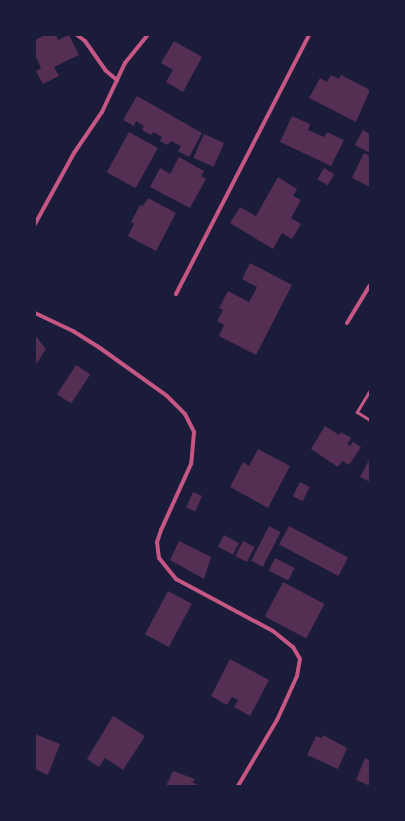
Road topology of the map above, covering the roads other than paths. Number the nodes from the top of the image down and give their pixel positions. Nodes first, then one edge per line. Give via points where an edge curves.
1 (77, 35) edge
2 (148, 35) edge
3 (309, 35) edge
4 (117, 80) junction
5 (35, 224) edge
6 (370, 285) edge
7 (176, 294) dead end
8 (35, 313) edge
9 (347, 323) dead end
10 (370, 390) edge
11 (370, 420) edge
12 (238, 786) edge

1 - 4 street via 85,41 105,70
2 - 4 street via 125,63
3 - 7 street
4 - 5 street via 102,112 74,153
6 - 9 street
8 - 12 street via 73,331 100,348 167,396 185,414 194,432 192,464 161,530 157,542 159,558 176,579 273,631 293,647 300,659 297,676 277,720
10 - 11 lane via 357,412

